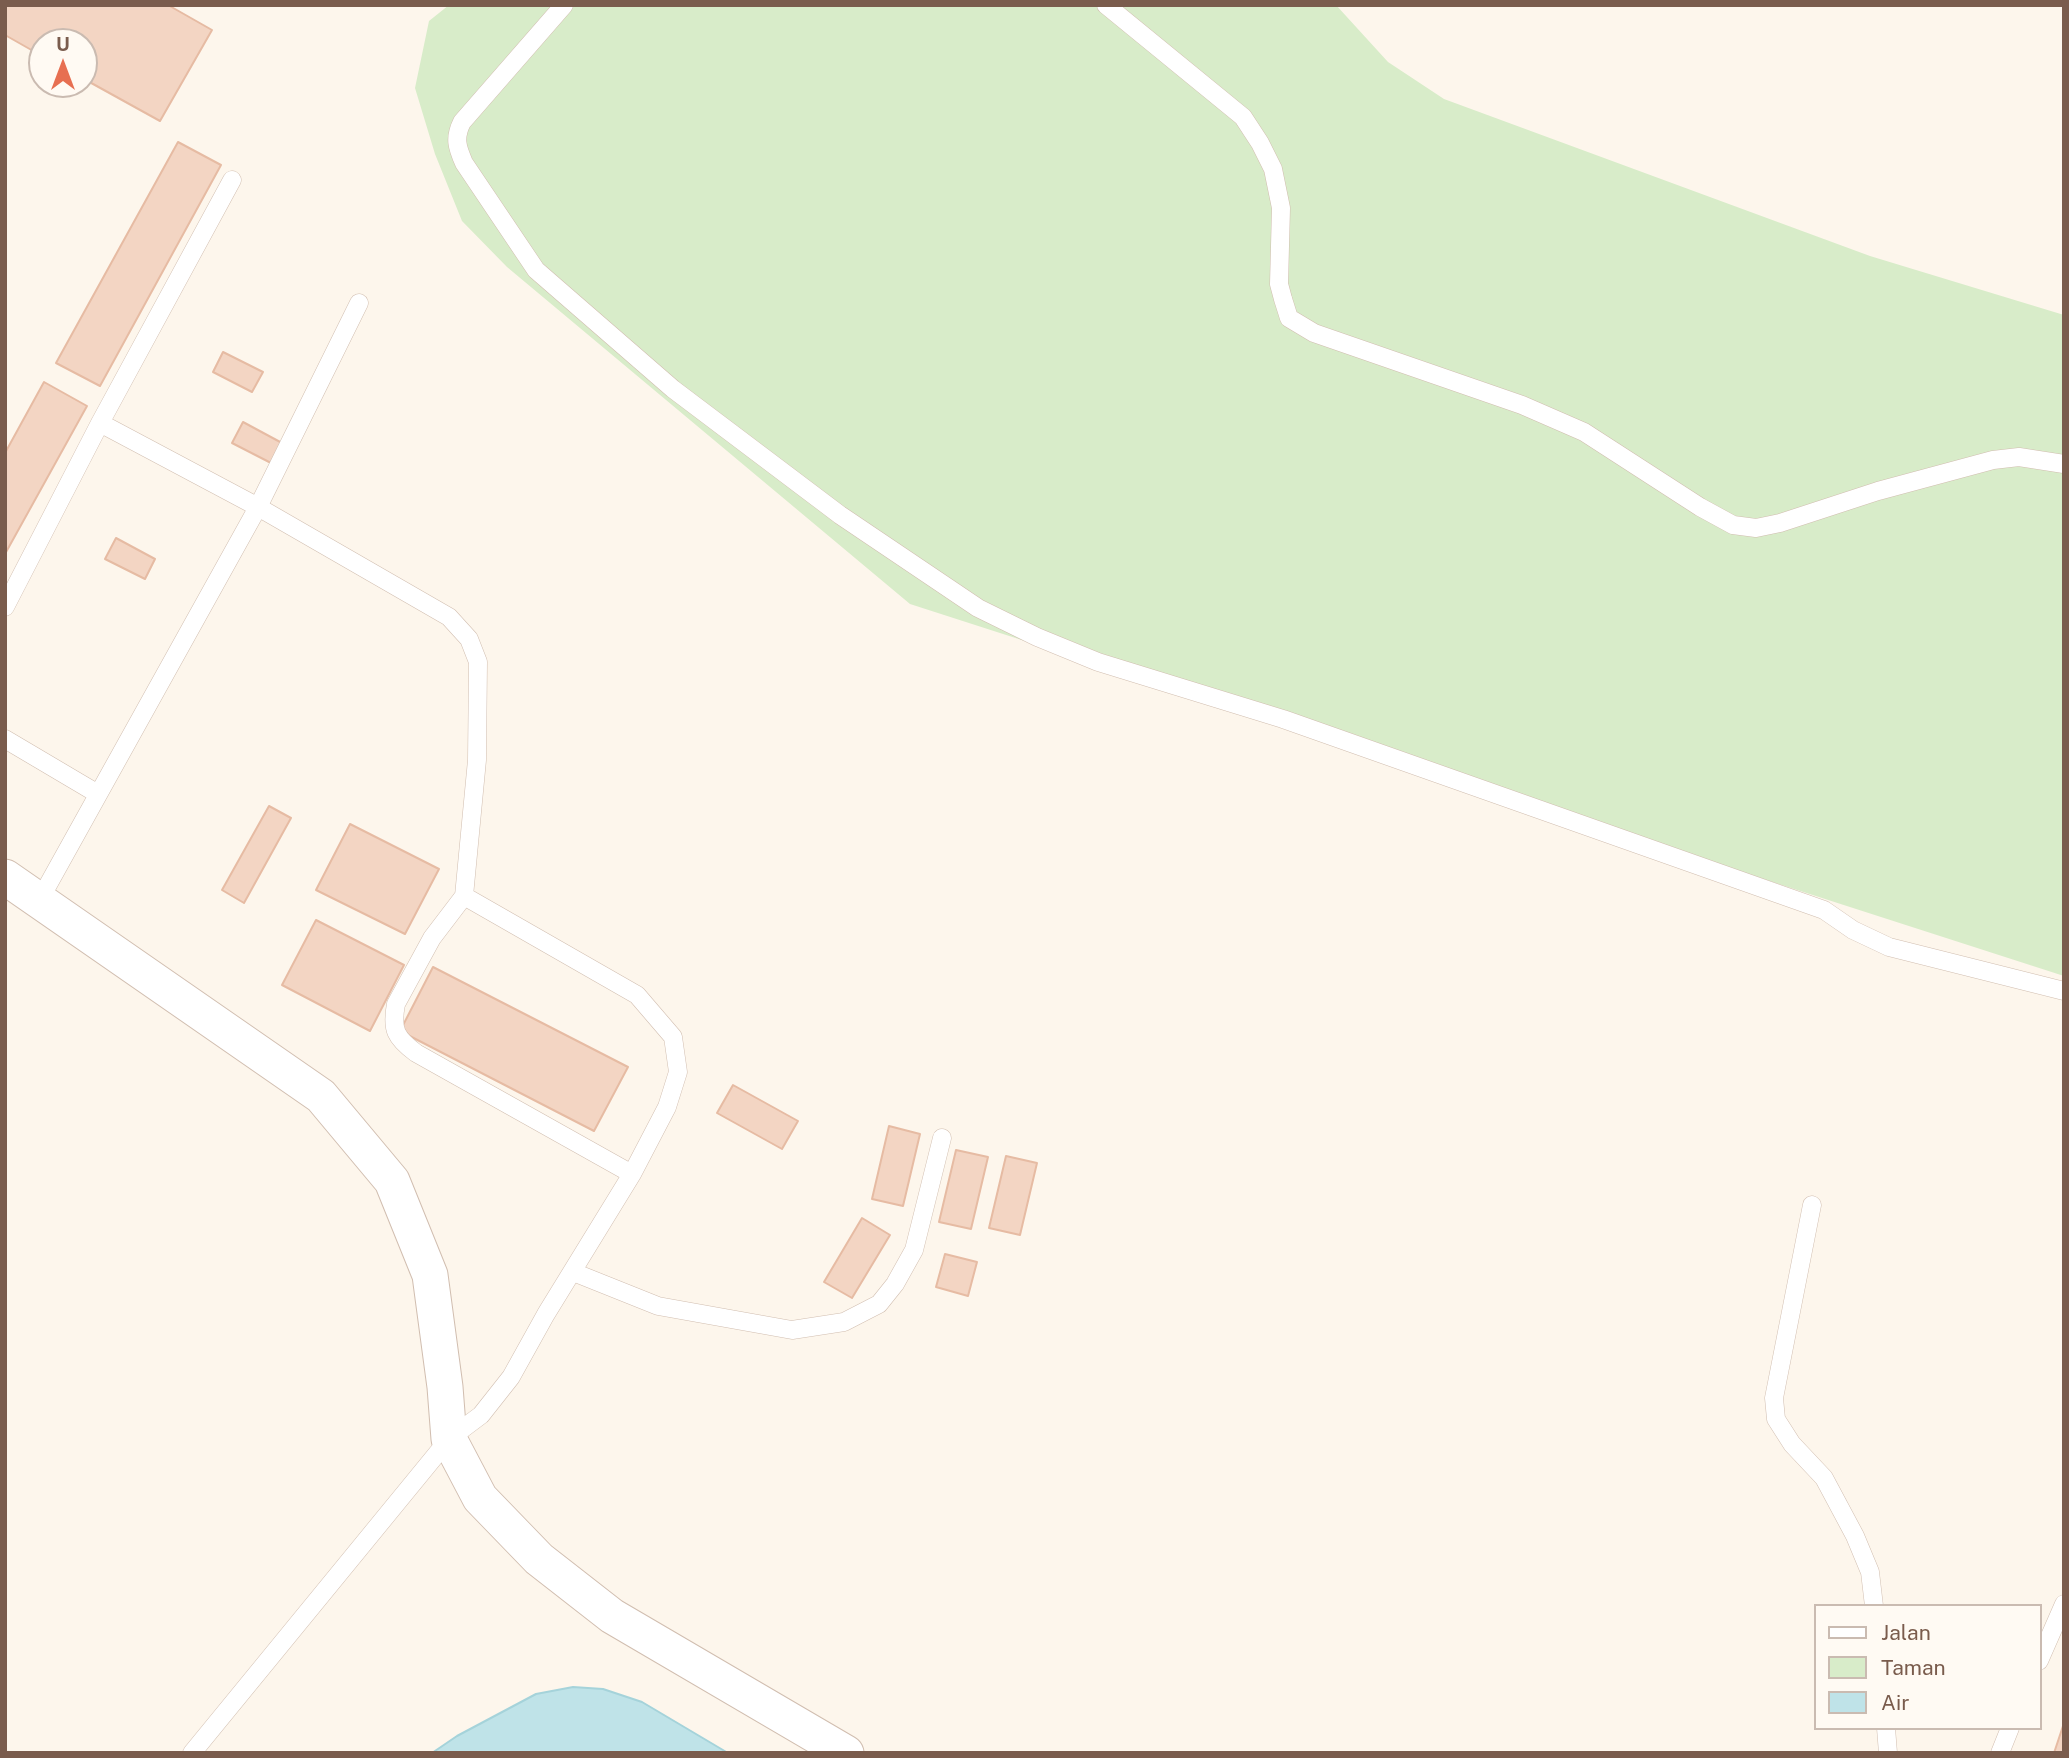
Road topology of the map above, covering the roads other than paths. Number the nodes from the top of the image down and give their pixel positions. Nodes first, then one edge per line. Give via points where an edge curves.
1 (564, 5) edge
2 (1105, 5) edge
3 (232, 180) dead end
4 (359, 303) dead end
5 (100, 423) junction
6 (2064, 464) edge
7 (258, 507) junction
8 (5, 607) edge
9 (5, 738) edge
10 (98, 794) junction
11 (5, 877) edge
12 (464, 896) junction
13 (39, 901) junction
14 (2064, 992) edge
15 (942, 1138) dead end
16 (632, 1174) junction
17 (1812, 1205) dead end
18 (573, 1272) junction
19 (449, 1439) junction
20 (1874, 1604) edge
21 (2064, 1604) edge
22 (2041, 1656) edge
23 (1886, 1730) edge
24 (2009, 1730) edge
25 (192, 1753) edge
26 (846, 1753) edge
27 (1888, 1753) edge
28 (2000, 1753) edge

1 - 14 lane via 456,134 464,163 536,270 673,389 841,515 978,608 1098,662 1283,719 1824,910 1889,947
2 - 6 lane via 1243,117 1254,134 1273,169 1281,208 1279,284 1283,299 1289,317 1314,333 1522,405 1584,432 1733,525 1756,528 1780,523 1993,460 2019,457
3 - 5 lane
4 - 7 lane
5 - 7 lane
5 - 8 lane
7 - 10 lane
7 - 12 lane via 449,617 468,639 478,662 477,735
9 - 10 lane
10 - 13 lane
11 - 13 street
12 - 16 lane via 637,995 673,1037 678,1072 667,1107
12 - 16 lane via 432,937 396,1004 395,1031 400,1041
13 - 19 street via 321,1096 392,1181 430,1275
15 - 18 lane via 914,1250 879,1304 844,1322 792,1330 658,1306
16 - 18 lane
17 - 20 lane via 1774,1398 1776,1419 1824,1478 1855,1535 1870,1572
18 - 19 lane via 511,1377 481,1415
19 - 25 lane
19 - 26 street via 480,1498 540,1559 612,1616
21 - 22 lane
23 - 27 lane
24 - 28 lane

